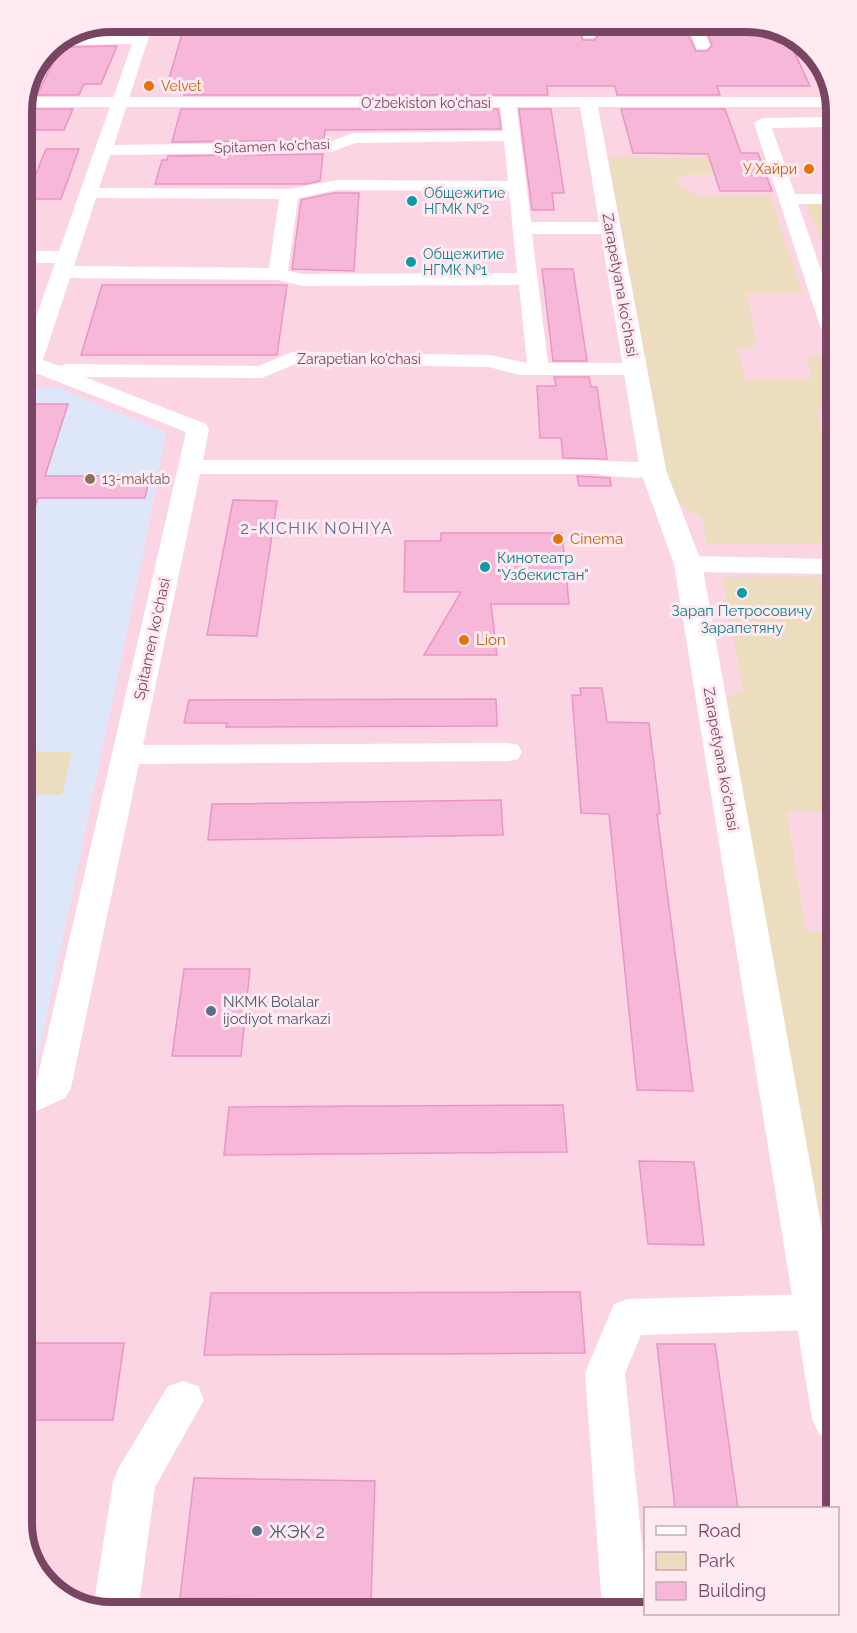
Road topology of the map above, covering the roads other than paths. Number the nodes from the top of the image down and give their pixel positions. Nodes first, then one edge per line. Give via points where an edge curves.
1 (143, 32) edge
2 (697, 32) edge
3 (140, 39) junction
4 (77, 40) edge
5 (702, 46) dead end
6 (32, 102) edge
7 (119, 102) junction
8 (825, 102) edge
9 (508, 103) junction
10 (588, 103) junction
11 (826, 122) edge
12 (512, 136) junction
13 (103, 150) junction
14 (518, 186) junction
15 (88, 193) junction
16 (289, 194) junction
17 (789, 199) junction
18 (826, 199) edge
19 (524, 228) junction
20 (610, 228) junction
21 (32, 259) edge
22 (64, 265) junction
23 (278, 274) junction
24 (529, 279) junction
25 (826, 314) edge
26 (32, 360) edge
27 (32, 363) edge
28 (538, 369) junction
29 (636, 369) junction
30 (49, 370) junction
31 (32, 371) edge
32 (189, 466) junction
33 (653, 470) junction
34 (688, 564) junction
35 (826, 567) edge
36 (508, 752) dead end
37 (126, 755) junction
38 (32, 1099) edge
39 (815, 1312) junction
40 (826, 1368) edge
41 (183, 1400) dead end
42 (117, 1601) edge
43 (625, 1602) edge

1 - 3 street, Spitamen ko'chasi
2 - 5 street
3 - 4 street
3 - 7 street, Spitamen ko'chasi
6 - 7 street, O‘zbekiston ko‘chasi
7 - 9 street, O‘zbekiston ko‘chasi
7 - 13 street, Spitamen ko'chasi
8 - 10 street, O‘zbekiston ko‘chasi
9 - 10 street, O‘zbekiston ko‘chasi
9 - 12 street
10 - 20 street, Zarapetyana ko'chasi
11 - 17 street via 762,123
12 - 13 street, Spitamen ko'chasi via 353,138 331,147
12 - 14 street
13 - 15 street, Spitamen ko'chasi
14 - 16 street via 337,185
14 - 19 street
15 - 16 street
15 - 22 street, Spitamen ko'chasi
16 - 23 street
17 - 18 street
17 - 25 street
19 - 20 street
19 - 24 street
20 - 29 street, Zarapetyana ko'chasi
21 - 22 street
22 - 23 street
22 - 26 street, Spitamen ko'chasi
23 - 24 street via 303,280
24 - 28 street
27 - 30 street, Spitamen ko'chasi
28 - 29 street, Zarapetian ko'chasi
28 - 30 street, Zarapetian ko'chasi via 490,361 292,358 262,372
29 - 33 street, Zarapetyana ko'chasi
30 - 31 street, Zarapetian ko'chasi
30 - 32 street, Spitamen ko'chasi via 198,429
32 - 33 street
32 - 37 street, Spitamen ko'chasi
33 - 34 street, Zarapetyana ko'chasi
34 - 35 street
34 - 39 street, Zarapetyana ko'chasi
36 - 37 street
37 - 38 street, Spitamen ko'chasi via 52,1088
39 - 40 street, Zarapetyana ko'chasi
39 - 43 street via 628,1317 605,1373
41 - 42 street via 134,1482

